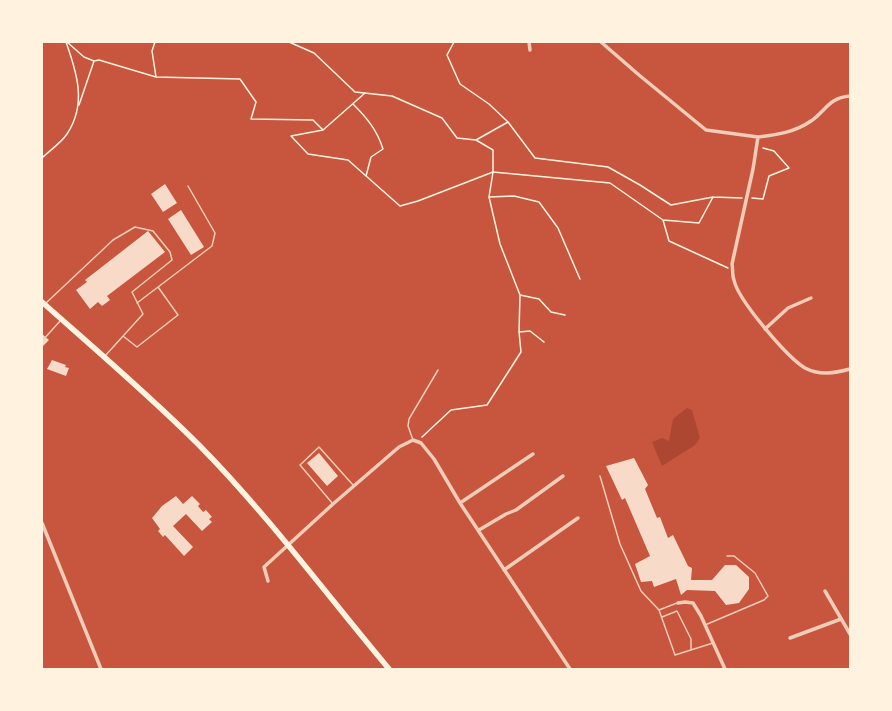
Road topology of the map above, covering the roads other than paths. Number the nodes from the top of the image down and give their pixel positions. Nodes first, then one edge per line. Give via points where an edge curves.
1 (529, 42) edge
2 (601, 42) edge
3 (530, 50) dead end
4 (850, 96) edge
5 (758, 137) junction
6 (188, 186) dead end
7 (158, 287) junction
8 (811, 298) dead end
9 (137, 302) junction
10 (43, 303) edge
11 (62, 320) junction
12 (765, 329) junction
13 (123, 336) junction
14 (42, 341) edge
15 (104, 356) junction
16 (850, 369) edge
17 (438, 370) dead end
18 (413, 440) junction
19 (533, 454) dead end
20 (563, 476) dead end
21 (600, 476) dead end
22 (354, 486) junction
23 (460, 503) junction
24 (333, 504) junction
25 (578, 518) dead end
26 (42, 523) edge
27 (479, 530) junction
28 (288, 544) junction
29 (727, 556) dead end
30 (504, 570) junction
31 (268, 581) dead end
32 (825, 591) dead end
33 (678, 603) joint
34 (659, 610) junction
35 (662, 618) junction
36 (841, 619) junction
37 (705, 625) junction
38 (850, 634) edge
39 (790, 638) dead end
40 (713, 643) junction
41 (691, 649) junction
42 (101, 669) edge
43 (389, 669) edge
44 (570, 669) edge
45 (725, 669) edge

1 - 3 street
2 - 5 street via 706,130
4 - 5 street via 827,104 812,120 787,133
5 - 12 street via 732,264 734,280 741,296
6 - 7 lane via 215,233 212,246
7 - 9 lane
7 - 13 lane via 178,315 137,347
8 - 12 street via 788,308
9 - 10 lane via 132,292 172,260 170,252 153,231 136,227 113,240
9 - 13 lane via 143,314
10 - 11 main road
11 - 14 lane
11 - 15 main road
12 - 16 street via 805,368 828,374
13 - 15 lane
15 - 28 main road via 198,445
17 - 18 lane via 409,419 408,426
18 - 22 street via 399,447
18 - 23 street via 421,444 434,459
19 - 23 street
20 - 27 street via 525,504
21 - 34 lane via 620,544 641,591
22 - 24 street
22 - 24 lane via 319,447 300,464
23 - 27 street
24 - 28 street
25 - 30 street
26 - 42 street
27 - 30 street
28 - 31 street via 264,568
28 - 43 main road
29 - 37 lane via 734,556 755,573 768,596
30 - 44 street
32 - 36 street
33 - 34 lane
33 - 37 street via 693,603
34 - 35 lane
35 - 41 lane via 676,655
35 - 41 lane via 677,611 691,639
36 - 38 street
36 - 39 street
37 - 40 street
40 - 41 lane
40 - 45 street

